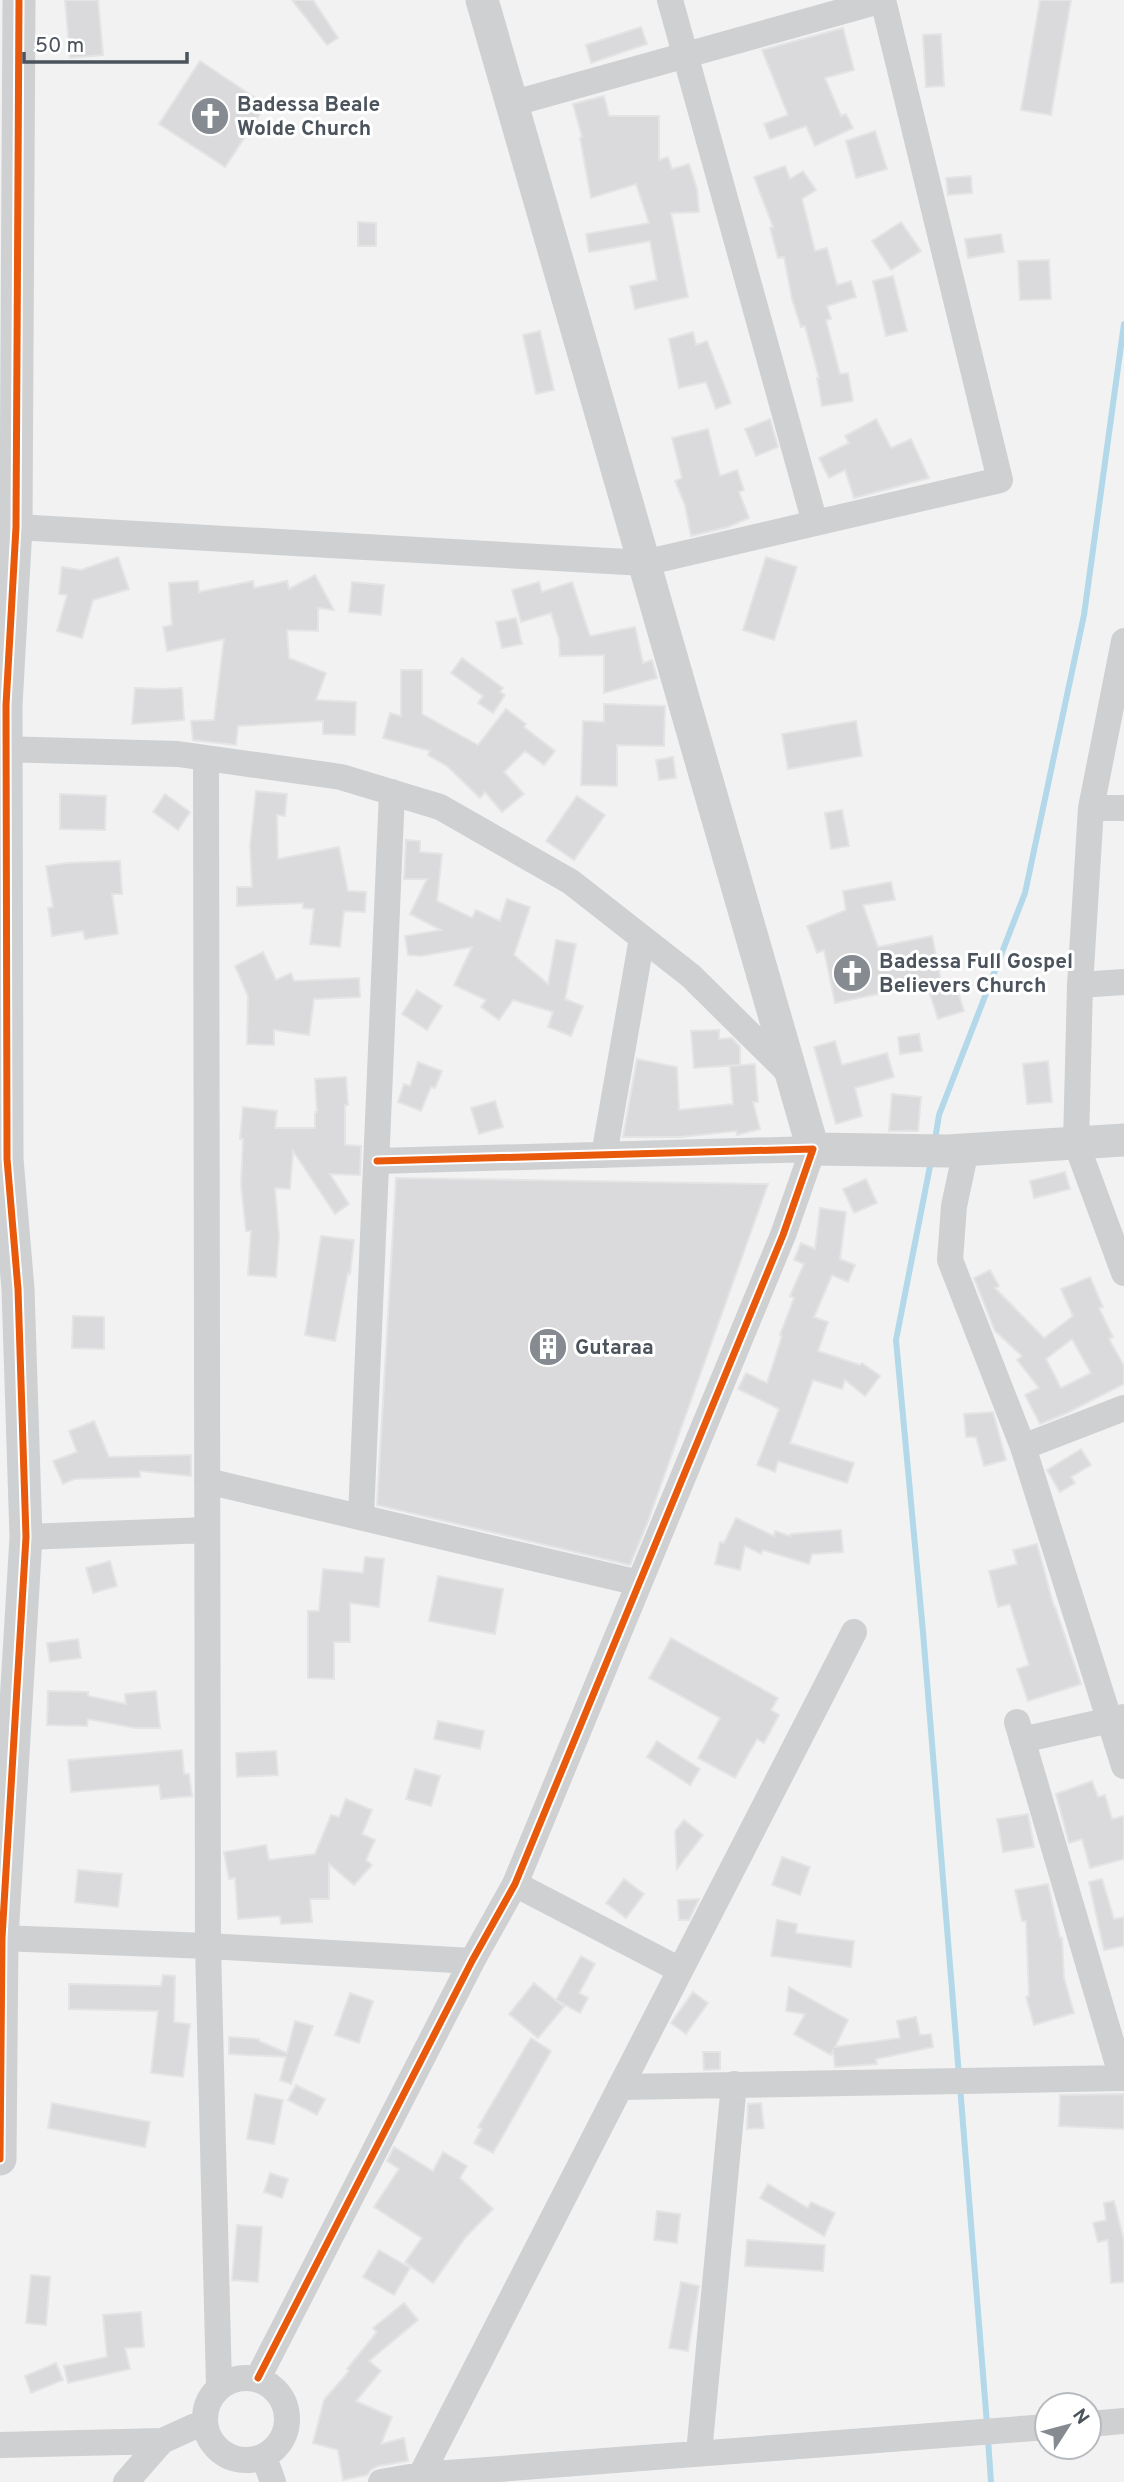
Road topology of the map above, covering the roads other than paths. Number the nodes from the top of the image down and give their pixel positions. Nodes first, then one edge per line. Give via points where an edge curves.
1 (19, 0) edge
2 (482, 0) edge
3 (670, 0) edge
4 (883, 0) edge
5 (685, 55) junction
6 (512, 104) junction
7 (815, 523) junction
8 (16, 527) junction
9 (644, 564) junction
10 (7, 573) edge
11 (1123, 653) edge
12 (3, 749) edge
13 (206, 758) junction
14 (392, 792) junction
15 (1124, 807) edge
16 (1091, 808) junction
17 (642, 938) junction
18 (1124, 982) edge
19 (1080, 985) junction
20 (793, 1076) junction
21 (1124, 1140) edge
22 (1076, 1143) junction
23 (813, 1149) junction
24 (956, 1151) junction
25 (604, 1155) junction
26 (377, 1161) junction
27 (2, 1169) edge
28 (1124, 1273) edge
29 (1124, 1408) edge
30 (1023, 1447) junction
31 (207, 1480) junction
32 (361, 1517) junction
33 (207, 1530) junction
34 (26, 1537) junction
35 (639, 1583) junction
36 (854, 1632) dead end
37 (1117, 1718) edge
38 (1124, 1766) edge
39 (515, 1884) junction
40 (1, 1938) edge
41 (208, 1946) junction
42 (472, 1961) junction
43 (680, 1970) junction
44 (1123, 2078) edge
45 (734, 2084) junction
46 (620, 2087) junction
47 (0, 2159) edge
48 (258, 2378) junction
49 (219, 2386) junction
50 (1124, 2421) edge
51 (204, 2422) junction
52 (1103, 2423) edge
53 (1033, 2428) edge
54 (162, 2441) junction
55 (0, 2445) edge
56 (699, 2453) junction
57 (264, 2457) junction
58 (640, 2470) edge
59 (421, 2475) junction
60 (126, 2482) edge
61 (273, 2482) edge
62 (381, 2482) edge

1 - 8 street
2 - 6 street
3 - 5 street
4 - 5 street
4 - 7 street via 1000,480
5 - 6 street
5 - 7 street
6 - 9 street
7 - 9 street
8 - 9 street
8 - 10 street
9 - 20 street
10 - 12 street
11 - 16 street
12 - 13 street
12 - 27 street
13 - 14 street via 341,777
13 - 31 street
14 - 17 street via 440,807 559,875
14 - 26 street
15 - 16 street
16 - 19 street
17 - 20 street via 691,976
17 - 25 street
18 - 19 street
19 - 22 street
20 - 23 street
21 - 22 street
22 - 24 street
22 - 28 street
23 - 24 street
23 - 25 street
23 - 35 street via 783,1235
24 - 30 street via 950,1260
25 - 26 street
26 - 32 street
27 - 34 street via 18,1289
29 - 30 street
30 - 37 street
31 - 32 street
31 - 33 street
32 - 35 street
33 - 34 street
33 - 41 street
34 - 40 street
35 - 39 street
36 - 43 street
37 - 38 street
37 - 44 street via 1020,1731
39 - 42 street
39 - 43 street
40 - 41 street
40 - 47 street
41 - 42 street
41 - 49 street
42 - 48 street
43 - 46 street
44 - 45 street
45 - 46 street
45 - 56 street
46 - 59 street
48 - 49 street via 237,2377
48 - 57 street via 275,2388 286,2406 287,2426 279,2444
49 - 51 street via 207,2402
50 - 52 street
51 - 54 street
51 - 57 street via 210,2441 225,2455 244,2461
53 - 56 street
54 - 55 street
54 - 60 street
56 - 58 street
57 - 61 street
58 - 59 street
59 - 62 street

